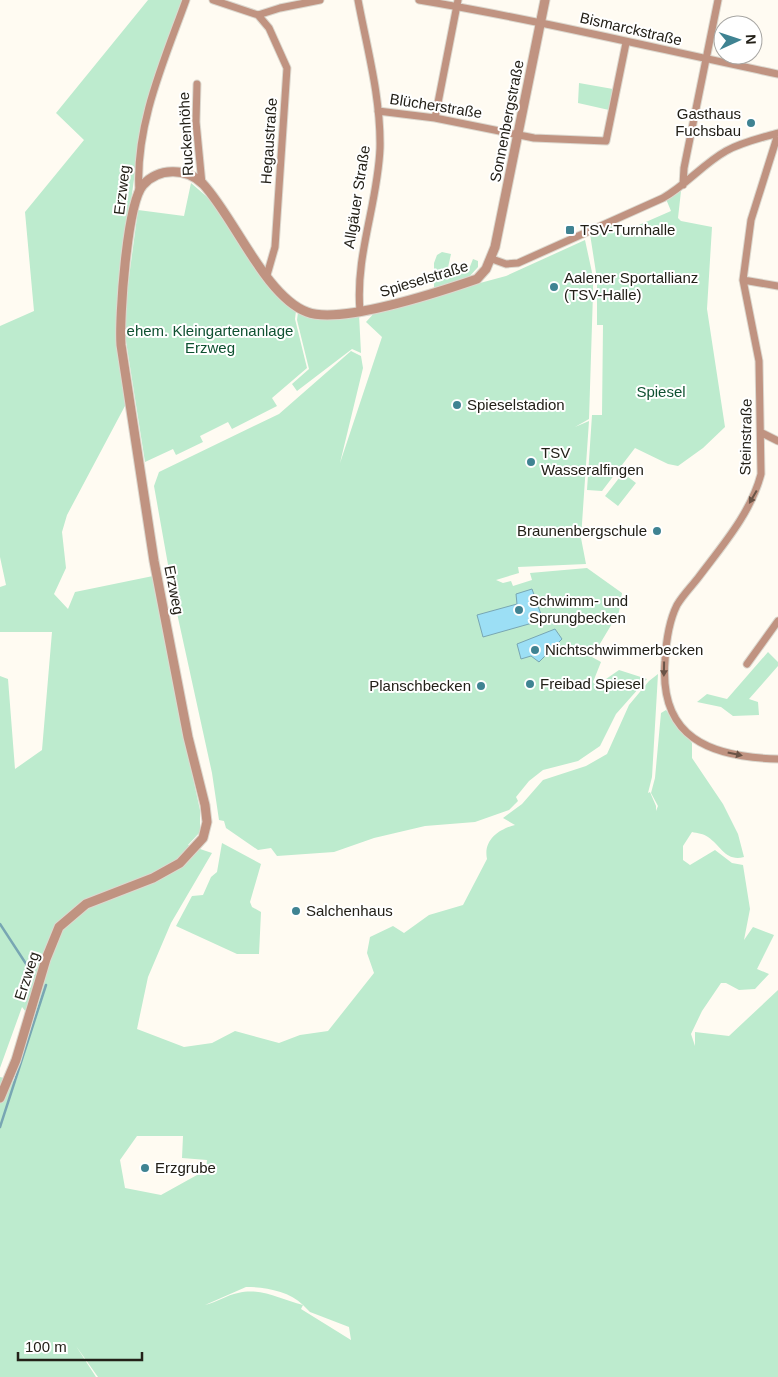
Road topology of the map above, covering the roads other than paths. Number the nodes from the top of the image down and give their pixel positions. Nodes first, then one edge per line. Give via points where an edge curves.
1 (186, 0) edge
2 (213, 0) edge
3 (320, 0) edge
4 (358, 0) edge
5 (418, 0) edge
6 (545, 0) edge
7 (718, 0) edge
8 (457, 3) edge
9 (258, 15) junction
10 (541, 22) junction
11 (626, 42) junction
12 (706, 59) junction
13 (778, 74) edge
14 (197, 84) dead end
15 (378, 111) junction
16 (435, 118) junction
17 (778, 133) edge
18 (518, 135) junction
19 (202, 184) junction
20 (683, 186) junction
21 (138, 191) junction
22 (492, 258) junction
23 (267, 275) junction
24 (743, 280) junction
25 (778, 286) edge
26 (360, 311) junction
27 (762, 433) junction
28 (778, 441) edge
29 (778, 621) edge
30 (747, 664) dead end
31 (778, 759) edge
32 (0, 1098) edge

1 - 21 street, Erzweg via 148,110
2 - 9 street
3 - 9 street
4 - 15 street, Allgäuer Straße
5 - 8 street, Bismarckstraße
6 - 10 street, Sonnenbergstraße
7 - 12 street
8 - 10 street, Bismarckstraße
8 - 16 street
9 - 23 street, Hegaustraße via 269,28 287,68 274,247
10 - 11 street, Bismarckstraße
10 - 18 street, Sonnenbergstraße
11 - 12 street, Bismarckstraße
11 - 18 street, Blücherstraße via 606,141
12 - 13 street, Bismarckstraße
12 - 20 street
14 - 19 street, Ruckenhöhe via 196,122
15 - 16 street, Blücherstraße
15 - 26 street, Allgäuer Straße via 380,148 358,285
16 - 18 street, Blücherstraße
17 - 20 street via 726,150
17 - 24 street, Steinstraße via 751,220
18 - 22 street, Sonnenbergstraße
19 - 21 street, Spieselstraße via 176,171 158,173
19 - 23 street, Spieselstraße
20 - 22 street via 518,263 506,264
21 - 32 street, Erzweg via 119,321 121,345 154,561 207,822 203,838 180,863 153,878 86,904 59,927 46,959 16,1060
22 - 26 street, Spieselstraße via 476,279
23 - 26 street, Spieselstraße via 285,298 309,313 332,316
24 - 25 street
24 - 27 street, Steinstraße via 758,361
27 - 28 street
27 -> 31 street, Steinstraße via 761,474 757,489 735,528 678,604 670,623 664,669 666,699 674,718 695,740 736,754
29 - 30 street

